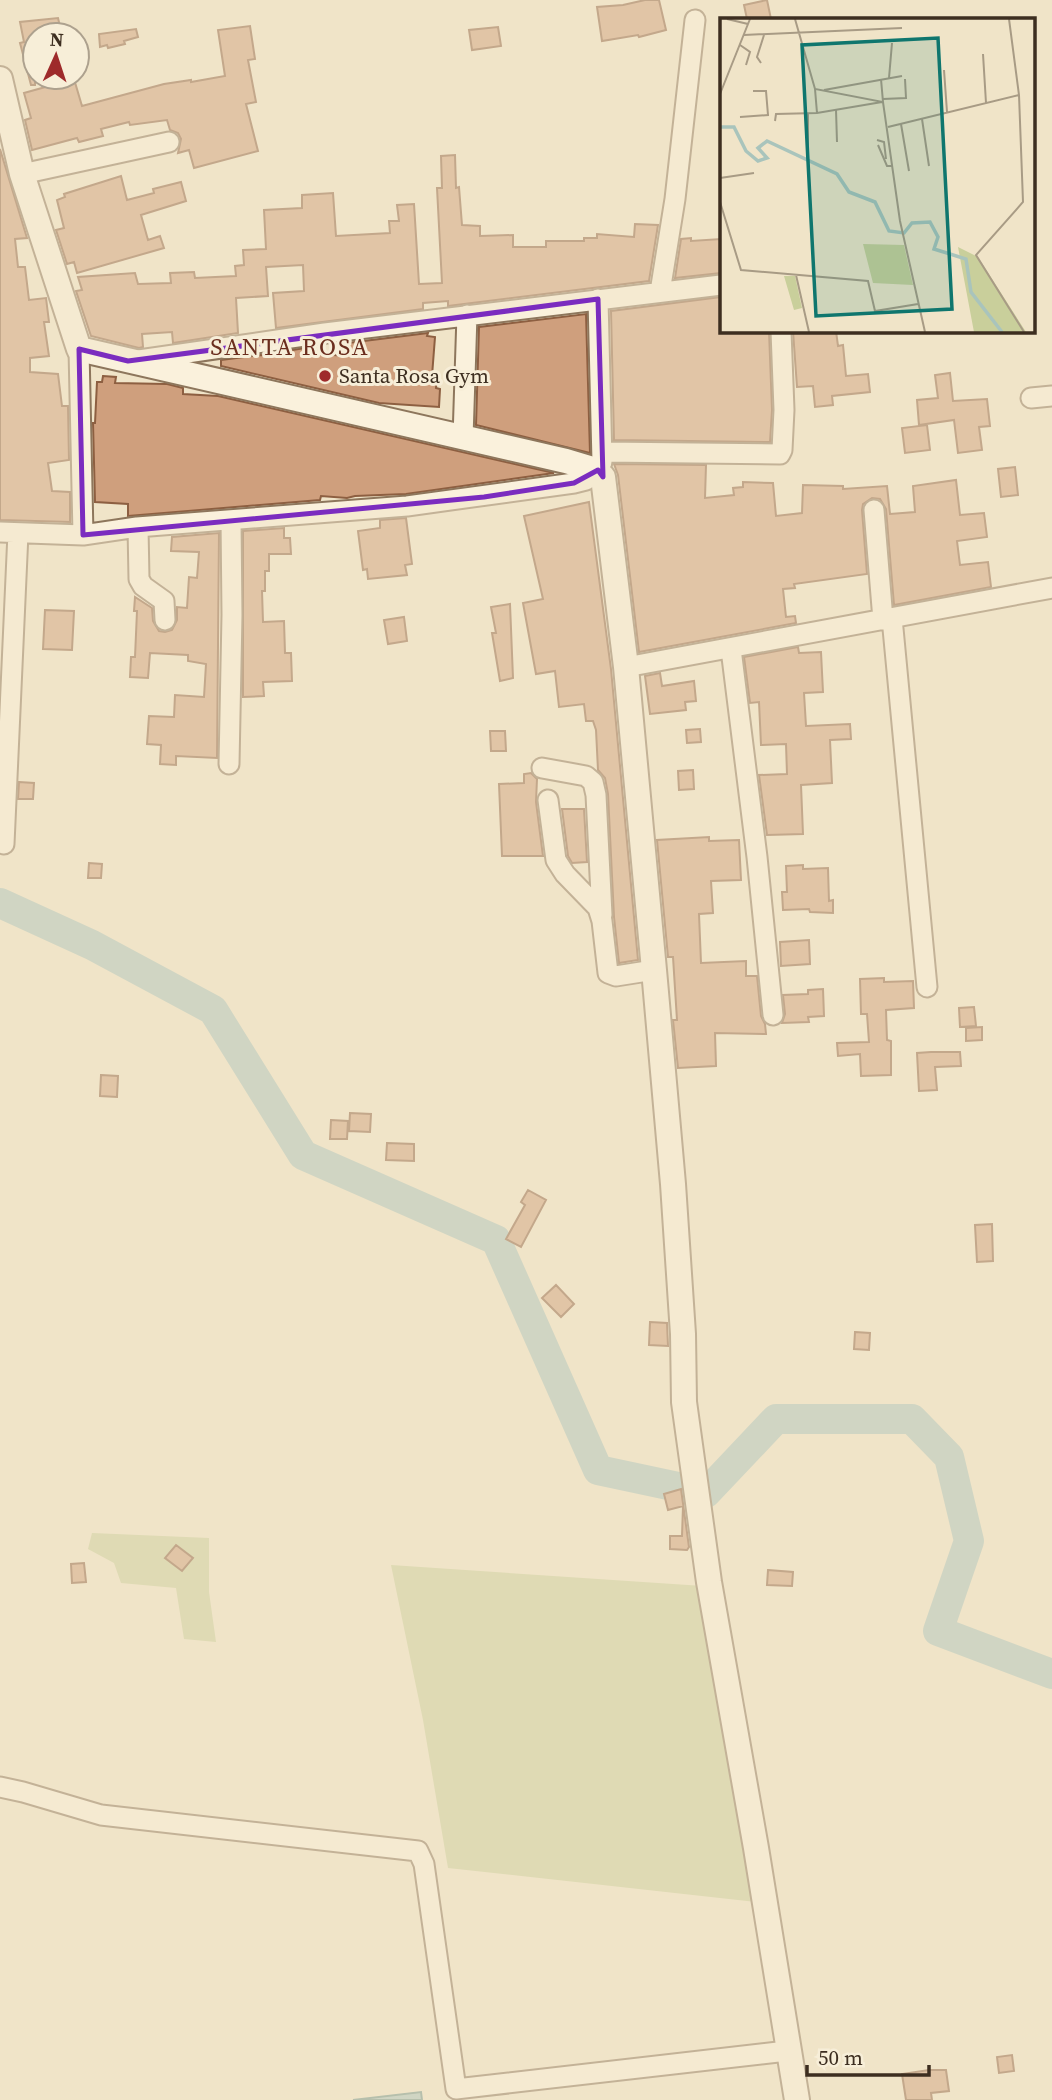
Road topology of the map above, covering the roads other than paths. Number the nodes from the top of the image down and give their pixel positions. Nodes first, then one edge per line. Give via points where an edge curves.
1 (695, 20) dead end
2 (0, 79) edge
3 (169, 142) dead end
4 (22, 174) junction
5 (720, 285) edge
6 (660, 292) junction
7 (598, 299) junction
8 (467, 315) junction
9 (781, 332) edge
10 (79, 349) junction
11 (128, 361) junction
12 (1052, 396) edge
13 (1031, 398) dead end
14 (463, 438) junction
15 (600, 466) junction
16 (874, 510) dead end
17 (231, 520) junction
18 (138, 527) junction
19 (9, 533) edge
20 (83, 535) junction
21 (1052, 588) edge
22 (887, 619) junction
23 (165, 621) dead end
24 (731, 649) junction
25 (626, 667) junction
26 (229, 764) dead end
27 (542, 768) dead end
28 (548, 800) dead end
29 (4, 845) dead end
30 (603, 921) junction
31 (654, 970) junction
32 (927, 986) dead end
33 (773, 1015) dead end
34 (0, 1787) edge
35 (787, 2051) junction
36 (797, 2100) edge

1 - 6 street
2 - 4 street
3 - 4 street
4 - 10 street
5 - 6 street
6 - 7 street
7 - 8 street
7 - 15 street
8 - 11 street
8 - 14 street
9 - 15 street via 784,410 780,454
10 - 11 street
10 - 20 street
11 - 14 street
12 - 13 street
14 - 15 street
15 - 17 street via 586,480 484,497
15 - 25 street
16 - 22 street
17 - 18 street
17 - 26 street
18 - 20 street
18 - 23 street via 139,579 164,601
19 - 20 street
19 - 29 street
21 - 22 street
22 - 24 street
22 - 32 street
24 - 25 street
24 - 33 street
25 - 31 street
27 - 30 street via 586,776 593,782
28 - 30 street via 559,867 598,908
30 - 31 street via 608,973 616,976
31 - 35 street via 674,1198 684,1402 709,1583
34 - 35 street via 101,1815 418,1851 424,1864 456,2089
35 - 36 street

